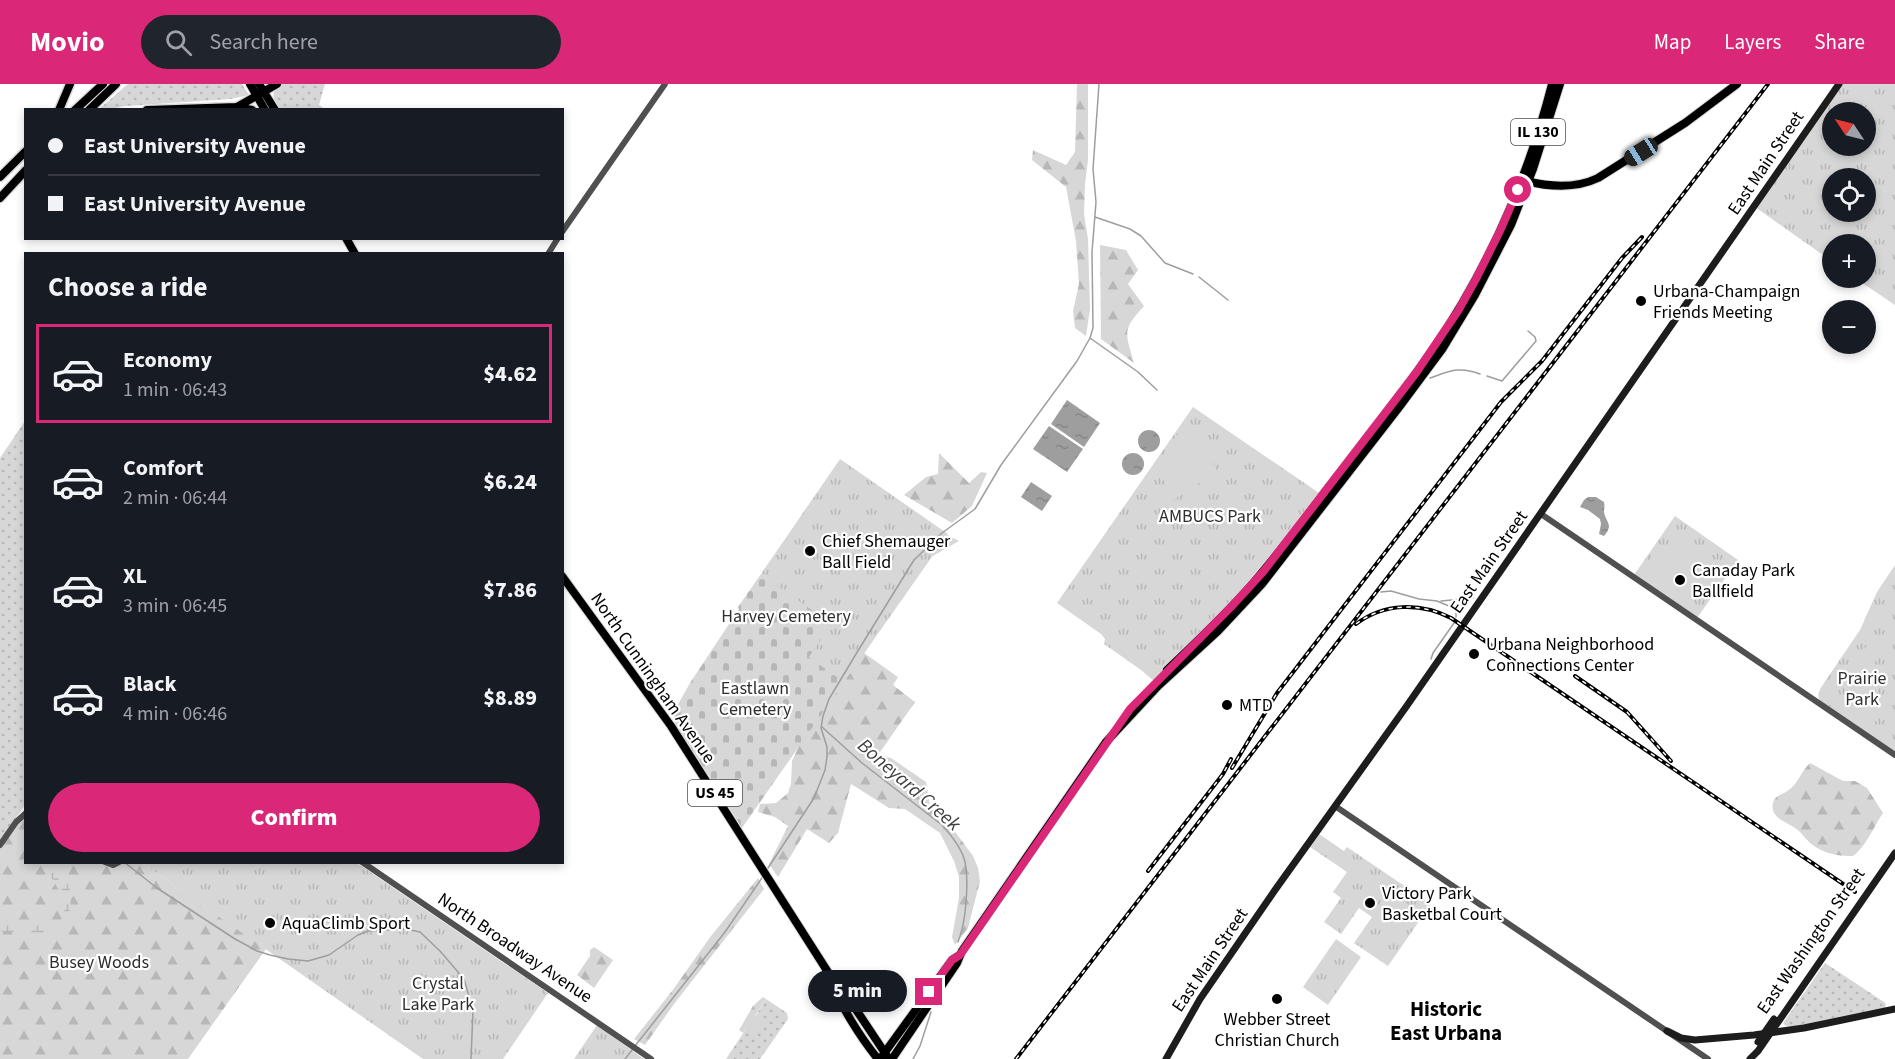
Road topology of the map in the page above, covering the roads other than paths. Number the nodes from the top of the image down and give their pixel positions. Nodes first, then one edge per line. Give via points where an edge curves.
1 (70, 84) edge
2 (103, 84) edge
3 (116, 84) edge
4 (250, 84) edge
5 (277, 84) edge
6 (665, 84) edge
7 (1552, 84) edge
8 (1560, 84) edge
9 (1737, 84) edge
10 (1839, 84) edge
11 (260, 91) edge
12 (237, 107) junction
13 (60, 108) edge
14 (77, 108) edge
15 (90, 108) edge
16 (207, 108) edge
17 (242, 108) edge
18 (264, 108) edge
19 (273, 108) edge
20 (24, 153) edge
21 (24, 159) edge
22 (1536, 163) junction
23 (24, 172) edge
24 (0, 177) edge
25 (24, 177) edge
26 (1525, 181) junction
27 (0, 183) edge
28 (1547, 185) junction
29 (2, 195) edge
30 (564, 229) edge
31 (1541, 514) junction
32 (564, 579) edge
33 (1895, 755) edge
34 (1335, 806) junction
35 (24, 815) edge
36 (0, 845) edge
37 (1895, 848) edge
38 (1895, 853) edge
39 (365, 864) edge
40 (960, 955) junction
41 (834, 980) junction
42 (1895, 1010) edge
43 (1780, 1019) junction
44 (1667, 1031) junction
45 (1788, 1031) junction
46 (1766, 1034) junction
47 (898, 1035) junction
48 (875, 1040) junction
49 (899, 1055) edge
50 (1752, 1056) edge
51 (885, 1058) edge
52 (651, 1059) edge
53 (1166, 1059) edge
54 (1708, 1059) edge

1 - 13 highway
2 - 14 highway
3 - 15 highway
4 - 11 main road
5 - 11 highway
6 - 30 street
7 - 26 main road, IL 130
8 - 22 main road, IL 130
9 - 28 main road via 1685,123 1593,181
10 - 31 main road, East Main Street
11 - 12 highway
11 - 18 main road
11 - 19 main road
12 - 16 highway
12 - 17 highway
20 - 24 highway
21 - 27 highway
22 - 26 main road
22 - 28 main road
23 - 29 highway
25 - 29 highway
26 - 28 main road
26 - 40 main road via 1510,228 1487,274 1418,383 1262,584 1106,742
31 - 33 street
31 - 34 main road, East Main Street
32 - 41 main road, North Cunningham Avenue / US 45 via 671,726
34 - 44 street
34 - 53 main road, East Main Street via 1200,999
35 - 36 street
37 - 46 main road, East Washington Street
38 - 43 main road, East Washington Street
39 - 52 street, North Broadway Avenue
40 - 47 main road via 952,960
40 - 49 main road
41 - 48 main road, North Cunningham Avenue / US 45
41 - 51 main road, North Cunningham Avenue / US 45 via 836,991 865,1042
42 - 45 main road
43 - 45 main road
43 - 46 main road, East Washington Street
44 - 46 main road via 1695,1040
44 - 54 street
45 - 46 main road
46 - 50 main road, East Washington Street
47 - 48 main road
47 - 51 main road
48 - 51 main road, North Cunningham Avenue / US 45
49 - 51 main road

